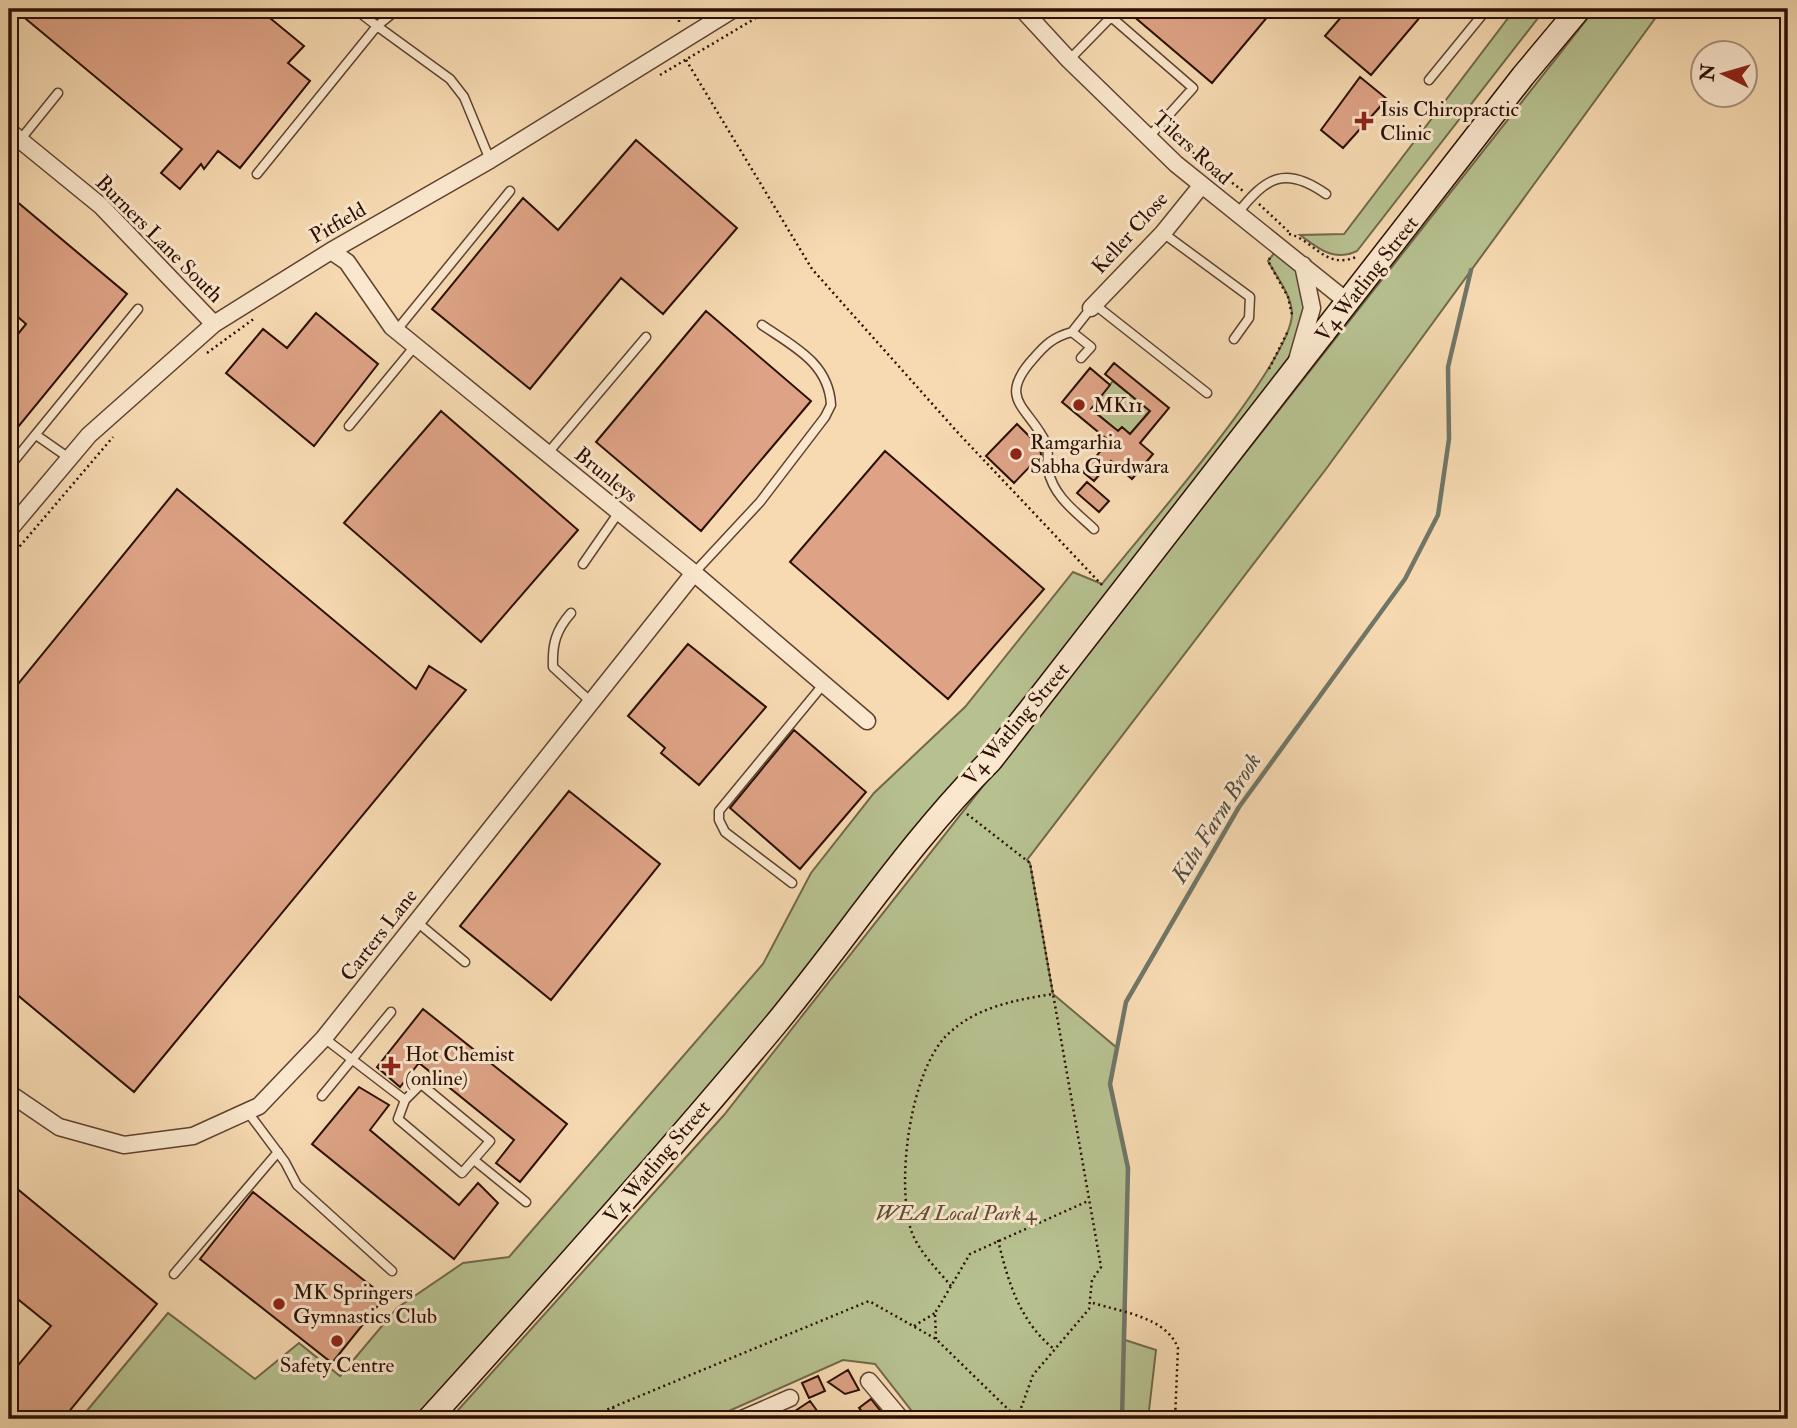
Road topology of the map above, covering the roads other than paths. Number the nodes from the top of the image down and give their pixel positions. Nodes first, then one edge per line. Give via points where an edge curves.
1 (355, 9) edge
2 (398, 9) edge
3 (734, 9) edge
4 (1022, 9) edge
5 (1102, 9) edge
6 (1487, 9) edge
7 (1579, 9) edge
8 (1111, 17) junction
9 (377, 26) junction
10 (1069, 60) junction
11 (1429, 80) dead end
12 (58, 93) dead end
13 (14, 136) edge
14 (1148, 138) junction
15 (489, 160) junction
16 (257, 174) dead end
17 (1201, 186) junction
18 (510, 191) dead end
19 (1326, 194) dead end
20 (1237, 214) junction
21 (1163, 233) junction
22 (331, 251) junction
23 (1303, 265) junction
24 (1349, 303) junction
25 (1093, 306) junction
26 (138, 309) dead end
27 (214, 324) junction
28 (762, 325) dead end
29 (397, 331) junction
30 (1072, 332) junction
31 (646, 337) dead end
32 (1234, 339) dead end
33 (415, 346) junction
34 (1081, 358) dead end
35 (1294, 373) junction
36 (1207, 393) dead end
37 (349, 426) dead end
38 (36, 435) junction
39 (547, 454) junction
40 (69, 458) junction
41 (9, 467) edge
42 (619, 512) junction
43 (1094, 529) dead end
44 (9, 530) edge
45 (583, 564) dead end
46 (694, 573) junction
47 (571, 613) dead end
48 (822, 686) junction
49 (592, 702) junction
50 (867, 721) dead end
51 (792, 883) dead end
52 (417, 922) junction
53 (465, 962) dead end
54 (391, 1012) dead end
55 (324, 1038) junction
56 (352, 1060) junction
57 (9, 1093) edge
58 (322, 1096) dead end
59 (405, 1100) junction
60 (247, 1111) junction
61 (278, 1152) junction
62 (474, 1160) junction
63 (526, 1202) dead end
64 (392, 1271) dead end
65 (174, 1274) dead end
66 (869, 1381) dead end
67 (790, 1398) dead end
68 (429, 1419) edge
69 (742, 1419) edge
70 (901, 1419) edge

1 - 9 lane
2 - 9 lane
3 - 15 street, Pitfield
4 - 10 street, Tilers Road
5 - 8 lane
6 - 11 lane
7 - 24 street, V4 Watling Street
8 - 10 lane
8 - 14 lane via 1193,88
9 - 15 lane via 450,79 464,97
9 - 16 lane
10 - 14 street, Tilers Road
12 - 13 lane
13 - 27 street, Burners Lane South via 101,206
14 - 17 street, Tilers Road
15 - 22 street, Pitfield
17 - 20 street, Tilers Road
17 - 21 street, Keller Close
18 - 29 lane
19 - 20 lane via 1308,182 1276,178
20 - 23 street, Tilers Road
21 - 25 street, Keller Close
21 - 32 lane via 1250,297 1249,318
22 - 27 street, Pitfield
22 - 29 street, Brunleys via 347,262
23 - 24 street, Tilers Road
23 - 35 street via 1312,308
24 - 35 street, V4 Watling Street
25 - 30 lane
25 - 36 lane
26 - 38 lane
27 - 40 street, Pitfield
28 - 46 lane via 807,354 822,371 831,405 760,502
29 - 33 street, Brunleys
30 - 34 lane via 1091,348
30 - 43 lane via 1050,340 1022,371 1016,391 1020,406 1047,445 1047,468 1058,496
31 - 39 lane
33 - 37 lane
33 - 39 street, Brunleys
35 - 68 street, V4 Watling Street via 991,760 950,801 775,1024 590,1241
38 - 40 lane
38 - 41 lane
39 - 42 street, Brunleys
40 - 44 street, Pitfield
42 - 45 lane
42 - 46 street, Brunleys
46 - 48 street, Brunleys
46 - 49 street, Carters Lane
47 - 49 lane via 552,647 554,667
48 - 50 street, Brunleys
48 - 51 lane via 719,811 726,832
49 - 52 street, Carters Lane
52 - 53 lane
52 - 55 street, Carters Lane
54 - 56 lane
55 - 56 lane
55 - 60 street, Carters Lane via 259,1106
56 - 58 lane
56 - 59 lane
57 - 60 street, Carters Lane via 58,1127 124,1145 193,1136
59 - 62 lane via 398,1119 462,1173
59 - 62 lane via 421,1084 490,1141
60 - 61 lane
61 - 64 lane via 297,1185
61 - 65 lane
62 - 63 lane
66 - 70 street
67 - 69 street

